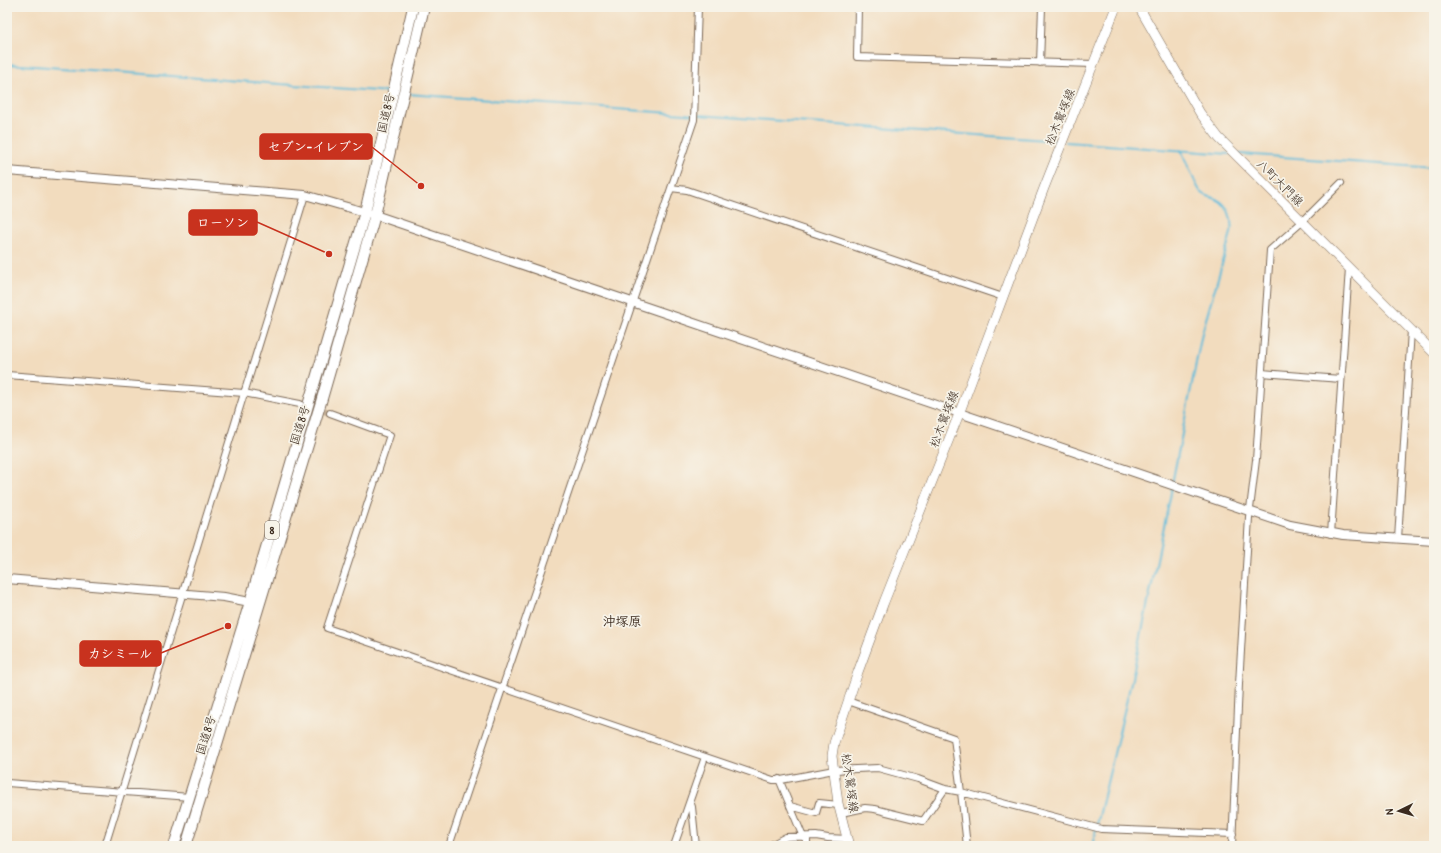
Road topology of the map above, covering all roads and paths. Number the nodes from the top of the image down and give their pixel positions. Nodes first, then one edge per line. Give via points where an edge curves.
1 (413, 7) edge
2 (424, 7) edge
3 (698, 7) edge
4 (858, 7) edge
5 (1042, 7) edge
6 (1116, 7) edge
7 (1139, 7) edge
8 (1040, 63) junction
9 (406, 64) junction
10 (1094, 64) junction
11 (7, 171) edge
12 (1341, 184) dead end
13 (671, 188) junction
14 (305, 195) junction
15 (365, 212) junction
16 (375, 215) junction
17 (1302, 222) junction
18 (1349, 268) junction
19 (1003, 297) junction
20 (633, 302) junction
21 (1411, 330) junction
22 (1434, 353) edge
23 (1262, 373) junction
24 (7, 375) edge
25 (1341, 378) junction
26 (244, 393) junction
27 (300, 404) tunnel mouth
28 (330, 413) tunnel mouth
29 (959, 414) junction
30 (1249, 512) junction
31 (1331, 534) junction
32 (1398, 539) junction
33 (1434, 542) edge
34 (7, 579) edge
35 (182, 593) junction
36 (250, 602) junction
37 (502, 688) junction
38 (848, 701) junction
39 (705, 757) junction
40 (834, 770) junction
41 (779, 779) junction
42 (7, 783) edge
43 (945, 789) junction
44 (121, 792) junction
45 (961, 792) junction
46 (190, 797) junction
47 (690, 801) junction
48 (790, 806) junction
49 (840, 809) junction
50 (1233, 834) junction
51 (805, 837) junction
52 (848, 843) edge
53 (105, 846) edge
54 (174, 846) edge
55 (186, 846) edge
56 (450, 846) edge
57 (674, 846) edge
58 (696, 846) edge
59 (769, 846) edge
60 (807, 846) edge
61 (967, 846) edge
62 (1232, 846) edge

1 - 9 highway, 国道8号 / 8
2 - 9 highway, 国道8号 / 8
3 - 13 street via 694,120
4 - 8 street via 857,57
5 - 8 street
6 - 10 main road, 松木鷲塚線
7 - 17 main road, 八町大門線 via 1200,113 1219,138
8 - 10 street
9 - 15 highway, 国道8号 / 8 via 388,112
9 - 16 highway, 国道8号 / 8 via 398,114
10 - 19 main road, 松木鷲塚線
11 - 14 street
12 - 17 street
13 - 19 street via 687,190
13 - 20 street
14 - 15 street
14 - 26 street
15 - 16 street
15 - 36 highway, 国道8号 / 8
16 - 20 street
16 - 55 highway, 国道8号 / 8
17 - 18 main road, 八町大門線
17 - 23 street via 1270,250
18 - 21 main road, 八町大門線
18 - 25 street
19 - 29 main road, 松木鷲塚線
20 - 29 street
20 - 37 street
21 - 22 main road, 八町大門線
21 - 32 street
23 - 25 street
23 - 30 street via 1256,460
24 - 26 street
25 - 31 street
26 - 27 street
26 - 35 street
28 - 37 street via 390,435 326,628
29 - 30 street
29 - 38 main road, 松木鷲塚線 via 884,602
30 - 31 street
30 - 50 street
31 - 32 street
32 - 33 street
34 - 35 street
35 - 36 street
35 - 44 street
36 - 46 highway, 国道8号 / 8
37 - 39 street
37 - 56 street
38 - 40 main road, 松木鷲塚線 via 834,743
38 - 45 street via 954,738
39 - 41 street via 765,778
39 - 47 street
40 - 41 street
40 - 43 street via 878,768
40 - 49 main road, 松木鷲塚線
41 - 48 street
42 - 44 street
43 - 45 street
43 - 49 street via 923,821 875,809
44 - 46 street
44 - 53 street
45 - 50 street via 1101,829
45 - 61 street
46 - 54 highway, 国道8号 / 8
47 - 57 street
47 - 58 street
48 - 49 street via 816,813 819,803
48 - 51 street
49 - 52 main road, 松木鷲塚線
50 - 62 street
51 - 52 street via 816,836
51 - 59 street via 786,836
51 - 60 street

